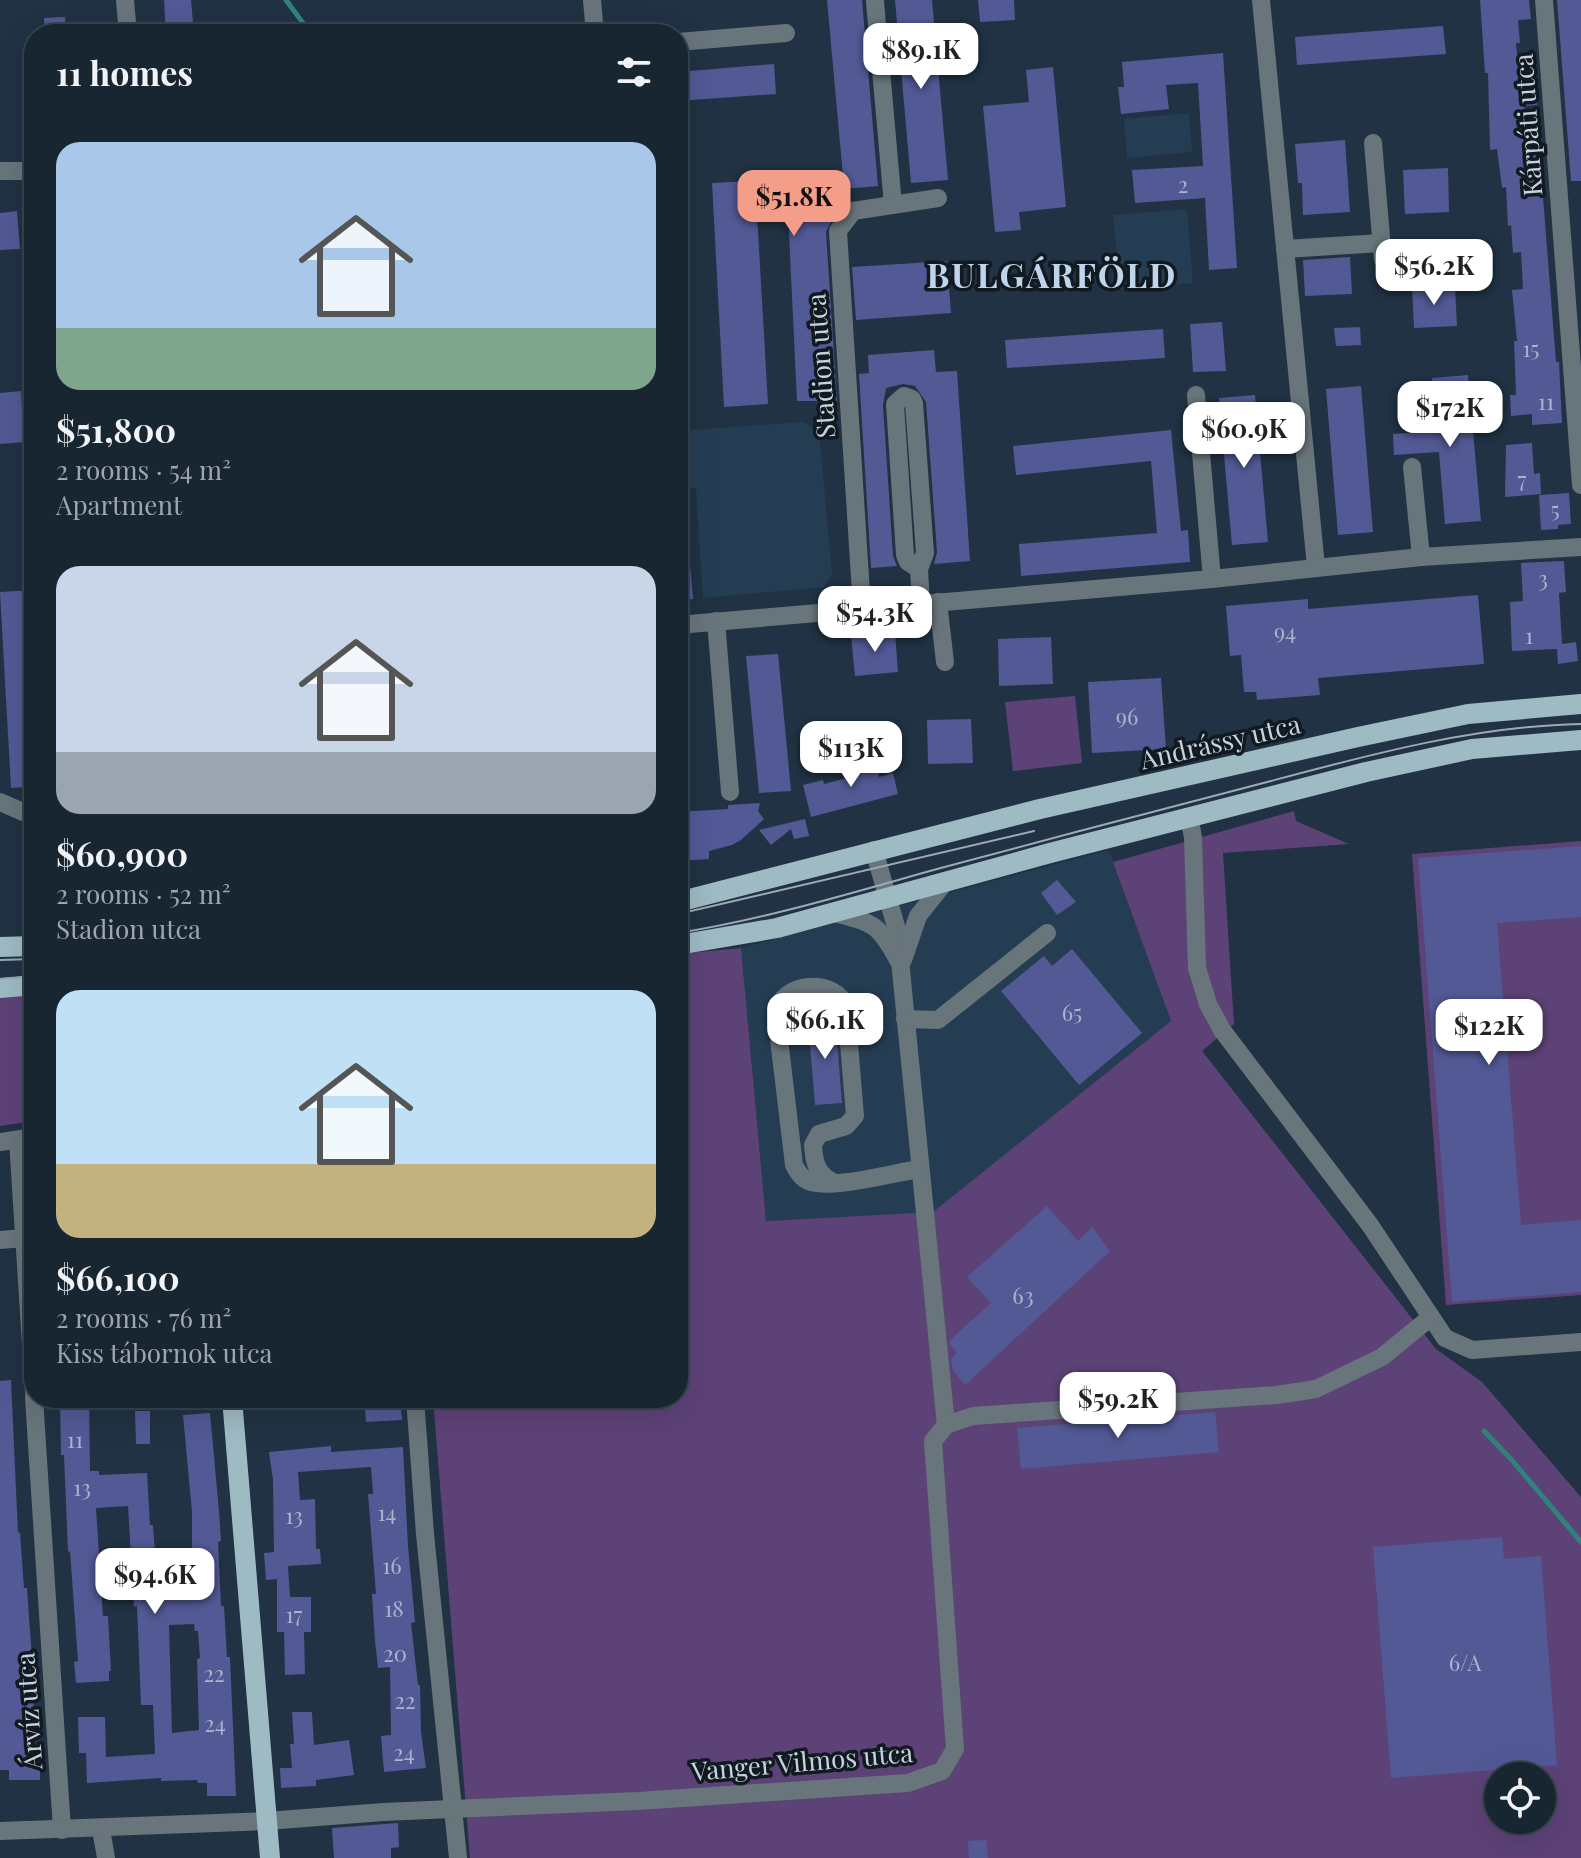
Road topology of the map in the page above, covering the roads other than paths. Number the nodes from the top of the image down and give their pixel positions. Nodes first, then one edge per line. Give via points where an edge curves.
1 (125, 0) edge
2 (592, 0) edge
3 (1261, 0) edge
4 (1544, 0) edge
5 (875, 2) edge
6 (127, 24) edge
7 (594, 24) edge
8 (786, 33) dead end
9 (688, 41) edge
10 (1373, 143) dead end
11 (0, 171) edge
12 (24, 171) edge
13 (938, 198) dead end
14 (893, 205) junction
15 (1381, 243) junction
16 (1285, 249) junction
17 (1416, 257) dead end
18 (1196, 395) dead end
19 (1412, 467) dead end
20 (1581, 485) edge
21 (1581, 547) edge
22 (1421, 557) junction
23 (1316, 567) junction
24 (919, 569) junction
25 (1212, 579) junction
26 (930, 603) junction
27 (862, 609) junction
28 (716, 621) junction
29 (688, 624) edge
30 (945, 662) dead end
31 (1581, 704) edge
32 (1581, 740) edge
33 (730, 792) dead end
34 (0, 802) edge
35 (24, 812) edge
36 (1189, 817) junction
37 (874, 850) junction
38 (945, 882) junction
39 (888, 898) junction
40 (688, 899) edge
41 (834, 913) junction
42 (1047, 933) dead end
43 (688, 943) edge
44 (24, 946) edge
45 (0, 947) edge
46 (901, 966) junction
47 (24, 986) edge
48 (0, 988) edge
49 (905, 1019) junction
50 (17, 1140) edge
51 (919, 1169) junction
52 (835, 1183) junction
53 (24, 1238) joint
54 (0, 1240) edge
55 (1427, 1322) junction
56 (1581, 1342) edge
57 (35, 1408) edge
58 (233, 1408) edge
59 (416, 1408) edge
60 (946, 1425) junction
61 (455, 1809) junction
62 (267, 1821) junction
63 (101, 1829) junction
64 (62, 1830) junction
65 (0, 1831) edge
66 (106, 1858) edge
67 (270, 1858) edge
68 (458, 1858) edge

1 - 6 street
2 - 7 street
3 - 16 street
4 - 20 street, Kárpáti utca
5 - 14 street
8 - 9 street
10 - 15 street
11 - 12 street
13 - 14 street, Stadion utca
14 - 27 street, Stadion utca via 853,211 838,231
15 - 16 street
15 - 17 street via 1383,260
16 - 23 street
18 - 25 street
19 - 22 street
21 - 22 street
22 - 23 street
23 - 25 street
24 - 24 street via 925,553 914,403 904,396 895,404 905,555
24 - 26 street
25 - 26 street
26 - 27 street
26 - 30 street
27 - 28 street
28 - 29 street
28 - 33 street
31 - 37 main road, Andrássy utca via 1468,714
32 - 36 main road via 1472,749
34 - 35 street
36 - 38 main road
36 - 55 street via 1197,968 1208,1004 1222,1030 1370,1225
37 - 39 street, Vanger Vilmos utca
37 - 40 main road, Andrássy utca
38 - 39 main road
38 - 46 street via 918,916
39 - 41 main road
39 - 46 street, Vanger Vilmos utca
41 - 43 main road
41 - 46 street via 879,929
42 - 49 street via 938,1020
44 - 45 main road
46 - 49 street, Vanger Vilmos utca
47 - 48 main road
49 - 51 street, Vanger Vilmos utca
50 - 53 street
51 - 52 street
51 - 60 street, Vanger Vilmos utca
52 - 52 street via 817,1169 813,1145 819,1134 846,1126 855,1116 846,1007 829,988 792,990 780,1000 776,1014 794,1165 807,1181
53 - 54 street
55 - 56 street via 1445,1338 1472,1350
55 - 60 street via 1388,1353 1316,1389 973,1416
57 - 64 street, Árvíz utca
58 - 62 main road
59 - 61 street
60 - 61 street, Vanger Vilmos utca via 933,1441 955,1749 942,1771 908,1783
61 - 62 street, Vanger Vilmos utca
61 - 68 street
62 - 63 street, Vanger Vilmos utca
62 - 67 main road
63 - 64 street, Vanger Vilmos utca
63 - 66 street
64 - 65 street, Vanger Vilmos utca

